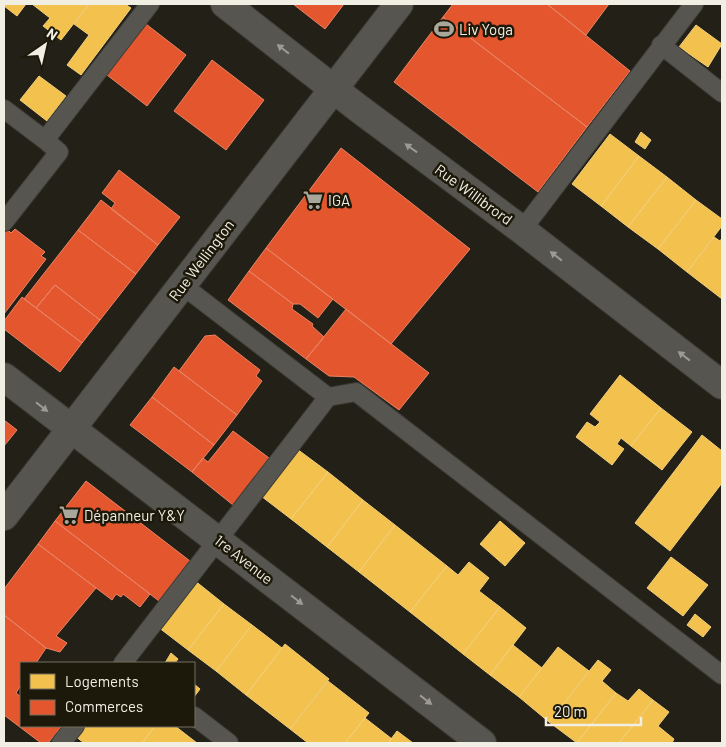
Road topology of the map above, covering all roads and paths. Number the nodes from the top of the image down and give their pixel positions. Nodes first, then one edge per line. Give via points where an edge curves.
1 (150, 4) edge
2 (225, 4) edge
3 (399, 4) edge
4 (694, 4) edge
5 (661, 45) junction
6 (334, 89) junction
7 (722, 94) edge
8 (4, 109) edge
9 (44, 140) junction
10 (4, 222) edge
11 (522, 230) junction
12 (182, 285) junction
13 (4, 377) edge
14 (722, 385) edge
15 (328, 397) junction
16 (70, 428) junction
17 (4, 516) edge
18 (218, 539) junction
19 (125, 662) edge
20 (722, 675) edge
21 (195, 717) edge
22 (73, 727) edge
23 (61, 743) edge
24 (229, 743) edge
25 (482, 743) edge

1 - 9 lane
6 -> 2 street, Rue Willibrord
3 - 6 street, Rue Wellington
4 - 5 lane
5 - 7 lane
5 - 11 lane
11 -> 6 street, Rue Willibrord
6 - 12 street, Rue Wellington
8 - 9 lane
9 - 10 lane via 59,152
14 -> 11 street, Rue Willibrord
12 - 15 lane
12 - 16 street, Rue Wellington
13 -> 16 street, 1re Avenue
15 - 18 lane
15 - 20 lane via 356,392
16 - 17 street, Rue Wellington
16 - 18 street, 1re Avenue
18 - 19 lane
18 -> 25 street, 1re Avenue
21 - 24 lane
22 - 23 lane

